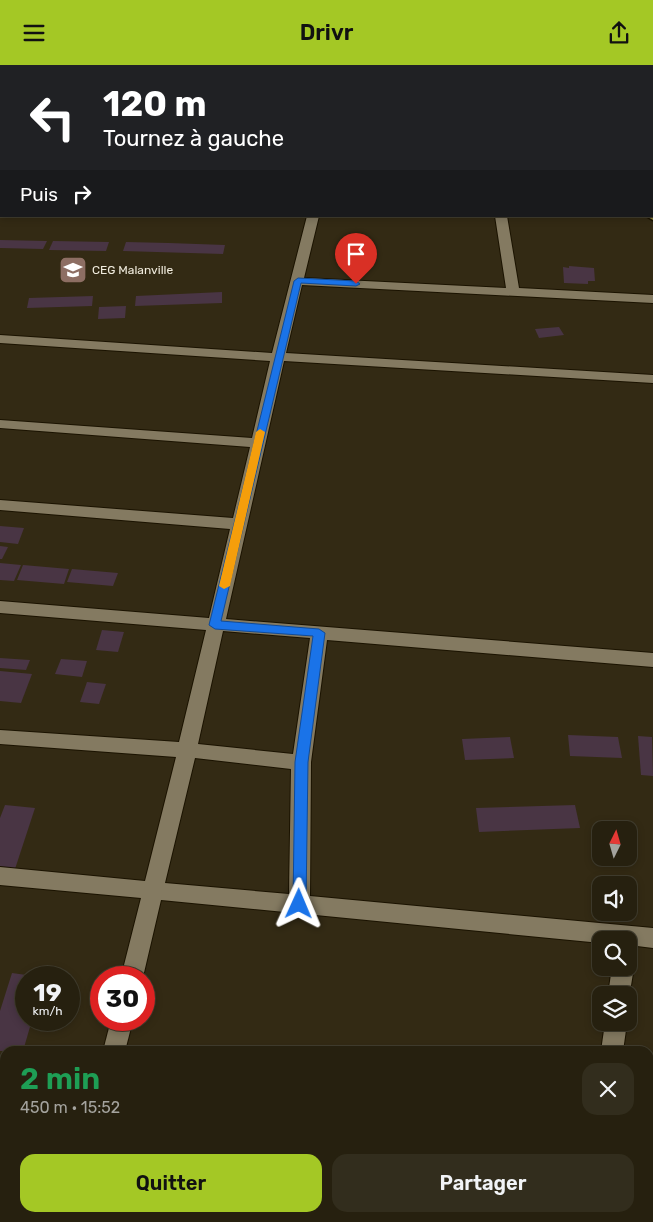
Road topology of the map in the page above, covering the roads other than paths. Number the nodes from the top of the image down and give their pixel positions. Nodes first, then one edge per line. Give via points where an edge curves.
1 (313, 217) edge
2 (501, 217) edge
3 (298, 281) junction
4 (513, 292) junction
5 (653, 299) edge
6 (0, 339) edge
7 (278, 357) junction
8 (653, 379) edge
9 (0, 424) edge
10 (258, 443) junction
11 (0, 505) edge
12 (238, 524) junction
13 (0, 607) edge
14 (215, 625) junction
15 (319, 633) junction
16 (653, 660) edge
17 (0, 737) edge
18 (188, 751) junction
19 (301, 762) junction
20 (0, 875) edge
21 (152, 890) junction
22 (299, 904) junction
23 (592, 934) edge
24 (637, 938) edge
25 (653, 938) edge
26 (135, 966) edge
27 (119, 1031) edge
28 (615, 1031) edge
29 (115, 1046) edge
30 (613, 1046) edge

1 - 3 street
2 - 4 street
3 - 4 street
3 - 7 street
4 - 5 street
6 - 7 street
7 - 8 street
7 - 10 street
9 - 10 street
10 - 12 street
11 - 12 street
12 - 14 street
13 - 14 street
14 - 15 street
14 - 18 street
15 - 16 street
15 - 19 street
17 - 18 street
18 - 19 street
18 - 21 street
19 - 22 street
20 - 21 street
21 - 22 street
21 - 26 street
22 - 23 street
24 - 25 street
27 - 29 street
28 - 30 street

